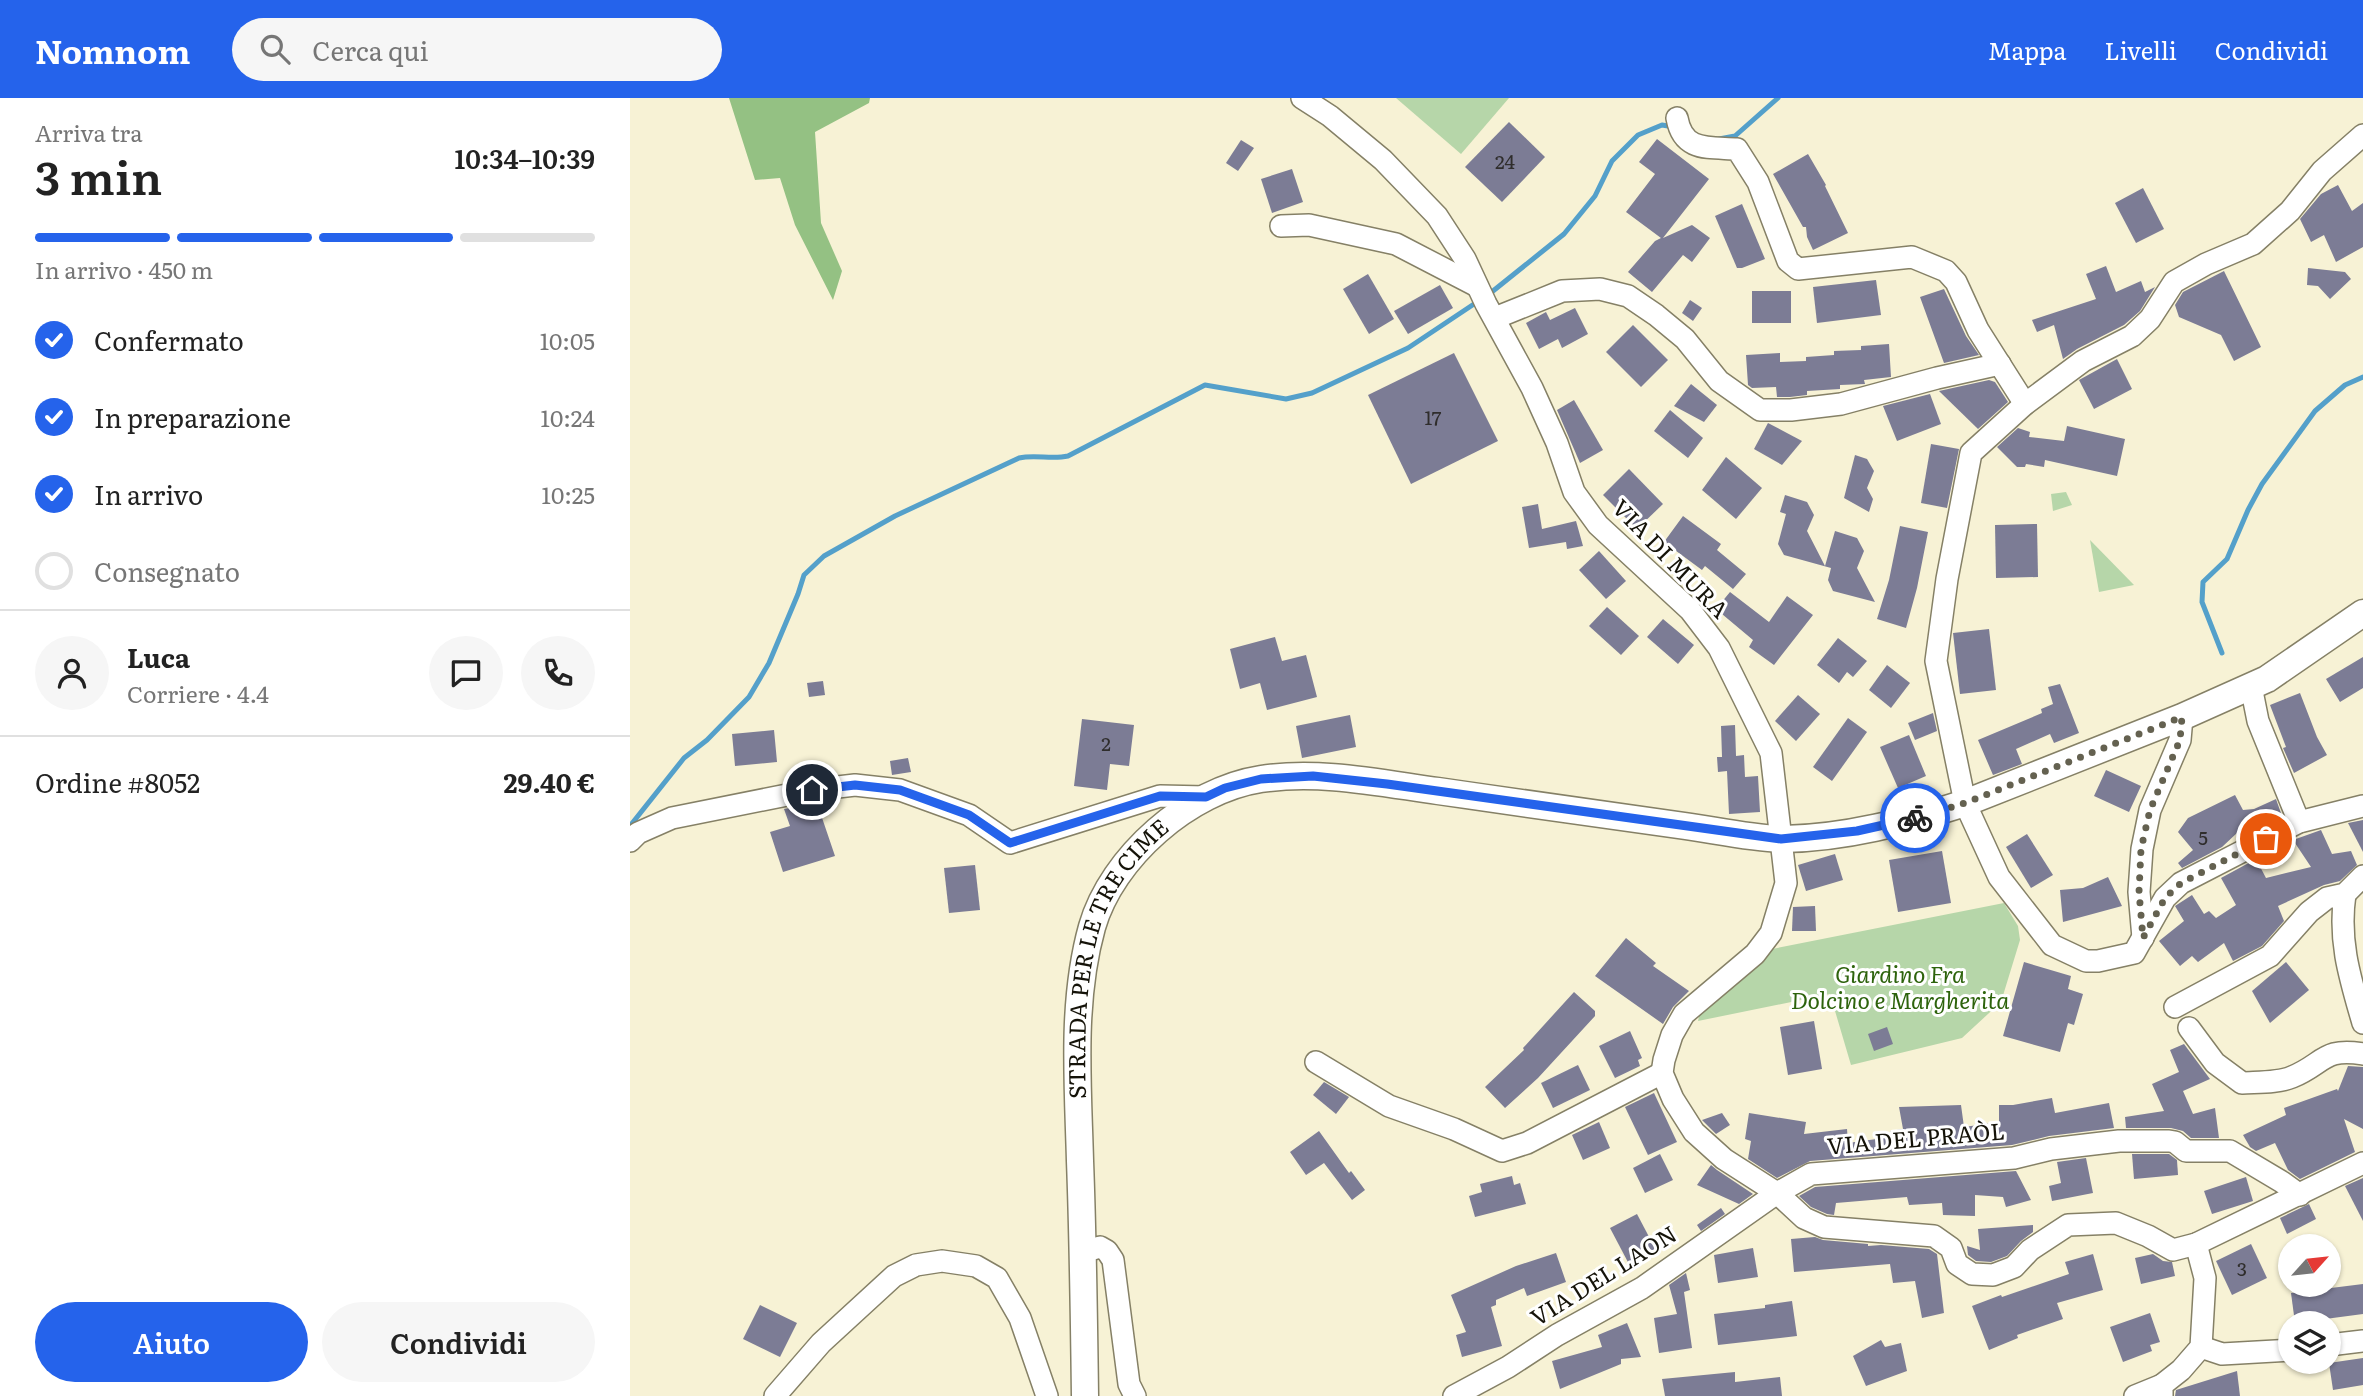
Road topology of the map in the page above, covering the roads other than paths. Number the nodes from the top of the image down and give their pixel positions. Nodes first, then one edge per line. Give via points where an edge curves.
1 (1302, 98) edge
2 (1679, 125) dead end
3 (2363, 135) edge
4 (1281, 226) dead end
5 (1486, 303) junction
6 (2000, 364) junction
7 (2025, 404) junction
8 (2363, 613) edge
9 (2251, 686) junction
10 (2182, 717) junction
11 (1206, 797) junction
12 (1965, 803) junction
13 (2363, 806) edge
14 (2299, 822) junction
15 (1781, 839) junction
16 (630, 841) edge
17 (2363, 876) edge
18 (2345, 894) junction
19 (2143, 938) junction
20 (2175, 1007) dead end
21 (2363, 1023) edge
22 (2189, 1028) dead end
23 (2363, 1054) edge
24 (1316, 1062) dead end
25 (1662, 1073) junction
26 (2363, 1163) edge
27 (1777, 1193) junction
28 (2300, 1195) junction
29 (2196, 1244) junction
30 (1083, 1252) junction
31 (2363, 1341) edge
32 (2341, 1344) edge
33 (2201, 1346) junction
34 (2278, 1351) edge
35 (2162, 1391) edge
36 (775, 1396) edge
37 (1047, 1396) edge
38 (1085, 1396) edge
39 (1135, 1396) edge
40 (1454, 1396) edge
41 (2135, 1396) edge

1 - 5 street, VIA DI MURA via 1383,160 1437,215
2 - 6 street via 1697,147 1737,149 1758,182 1788,261 1798,270 1912,257 1947,271
3 - 7 street via 2253,244 2174,282 2150,319 2132,335 2083,361
4 - 5 street via 1309,225 1396,244
5 - 6 street via 1600,289 1628,296 1685,339 1719,381 1760,410 1840,404
5 - 15 street, VIA DI MURA via 1532,388 1574,492 1598,525 1690,610 1718,648 1771,753
6 - 7 street
7 - 12 street via 1971,453 1947,579 1936,661
8 - 9 main road, STRADA PER LE TRE CIME
9 - 10 main road, STRADA PER LE TRE CIME
9 - 14 street via 2258,721
10 - 12 main road, STRADA PER LE TRE CIME
10 - 19 street via 2180,740 2150,810 2141,849
11 - 15 main road, STRADA PER LE TRE CIME via 1261,779 1313,776
11 - 16 street via 1160,796 1010,843 969,815 900,790 855,785 672,818
11 - 30 main road, STRADA PER LE TRE CIME via 1168,820 1138,848 1112,883 1093,925 1083,972 1077,1045
12 - 15 main road, STRADA PER LE TRE CIME via 1857,831
12 - 19 street via 1999,877 2052,945 2086,961 2098,961 2134,953
13 - 14 street
14 - 19 street via 2181,883 2165,898
15 - 25 street via 1786,883 1771,933 1755,954 1684,1014 1672,1035
17 - 18 street
18 - 20 street via 2327,898 2309,912 2270,956
18 - 21 street via 2343,945
22 - 23 street via 2215,1063 2242,1083 2290,1078 2344,1050
24 - 25 street via 1389,1106 1502,1151 1527,1143
25 - 27 street via 1672,1099 1694,1132 1724,1159
26 - 28 street
27 - 28 street, VIA DEL PRAÒL via 1811,1174 2014,1158 2127,1141 2175,1142 2186,1151 2230,1151
27 - 29 street via 1804,1218 1824,1227 1934,1236 1951,1248 1957,1265 1972,1274 1993,1275 2014,1266 2068,1226 2116,1223 2173,1250
27 - 40 street, VIA DEL LAON via 1642,1288
28 - 29 street
29 - 33 street via 2205,1278
30 - 38 main road, STRADA PER LE TRE CIME
30 - 39 street via 1100,1247 1113,1260 1129,1384
31 - 32 street
33 - 34 street via 2222,1354
33 - 35 street
35 - 41 street
36 - 37 street via 821,1343 894,1276 916,1265 942,1261 976,1266 997,1278 1020,1318

